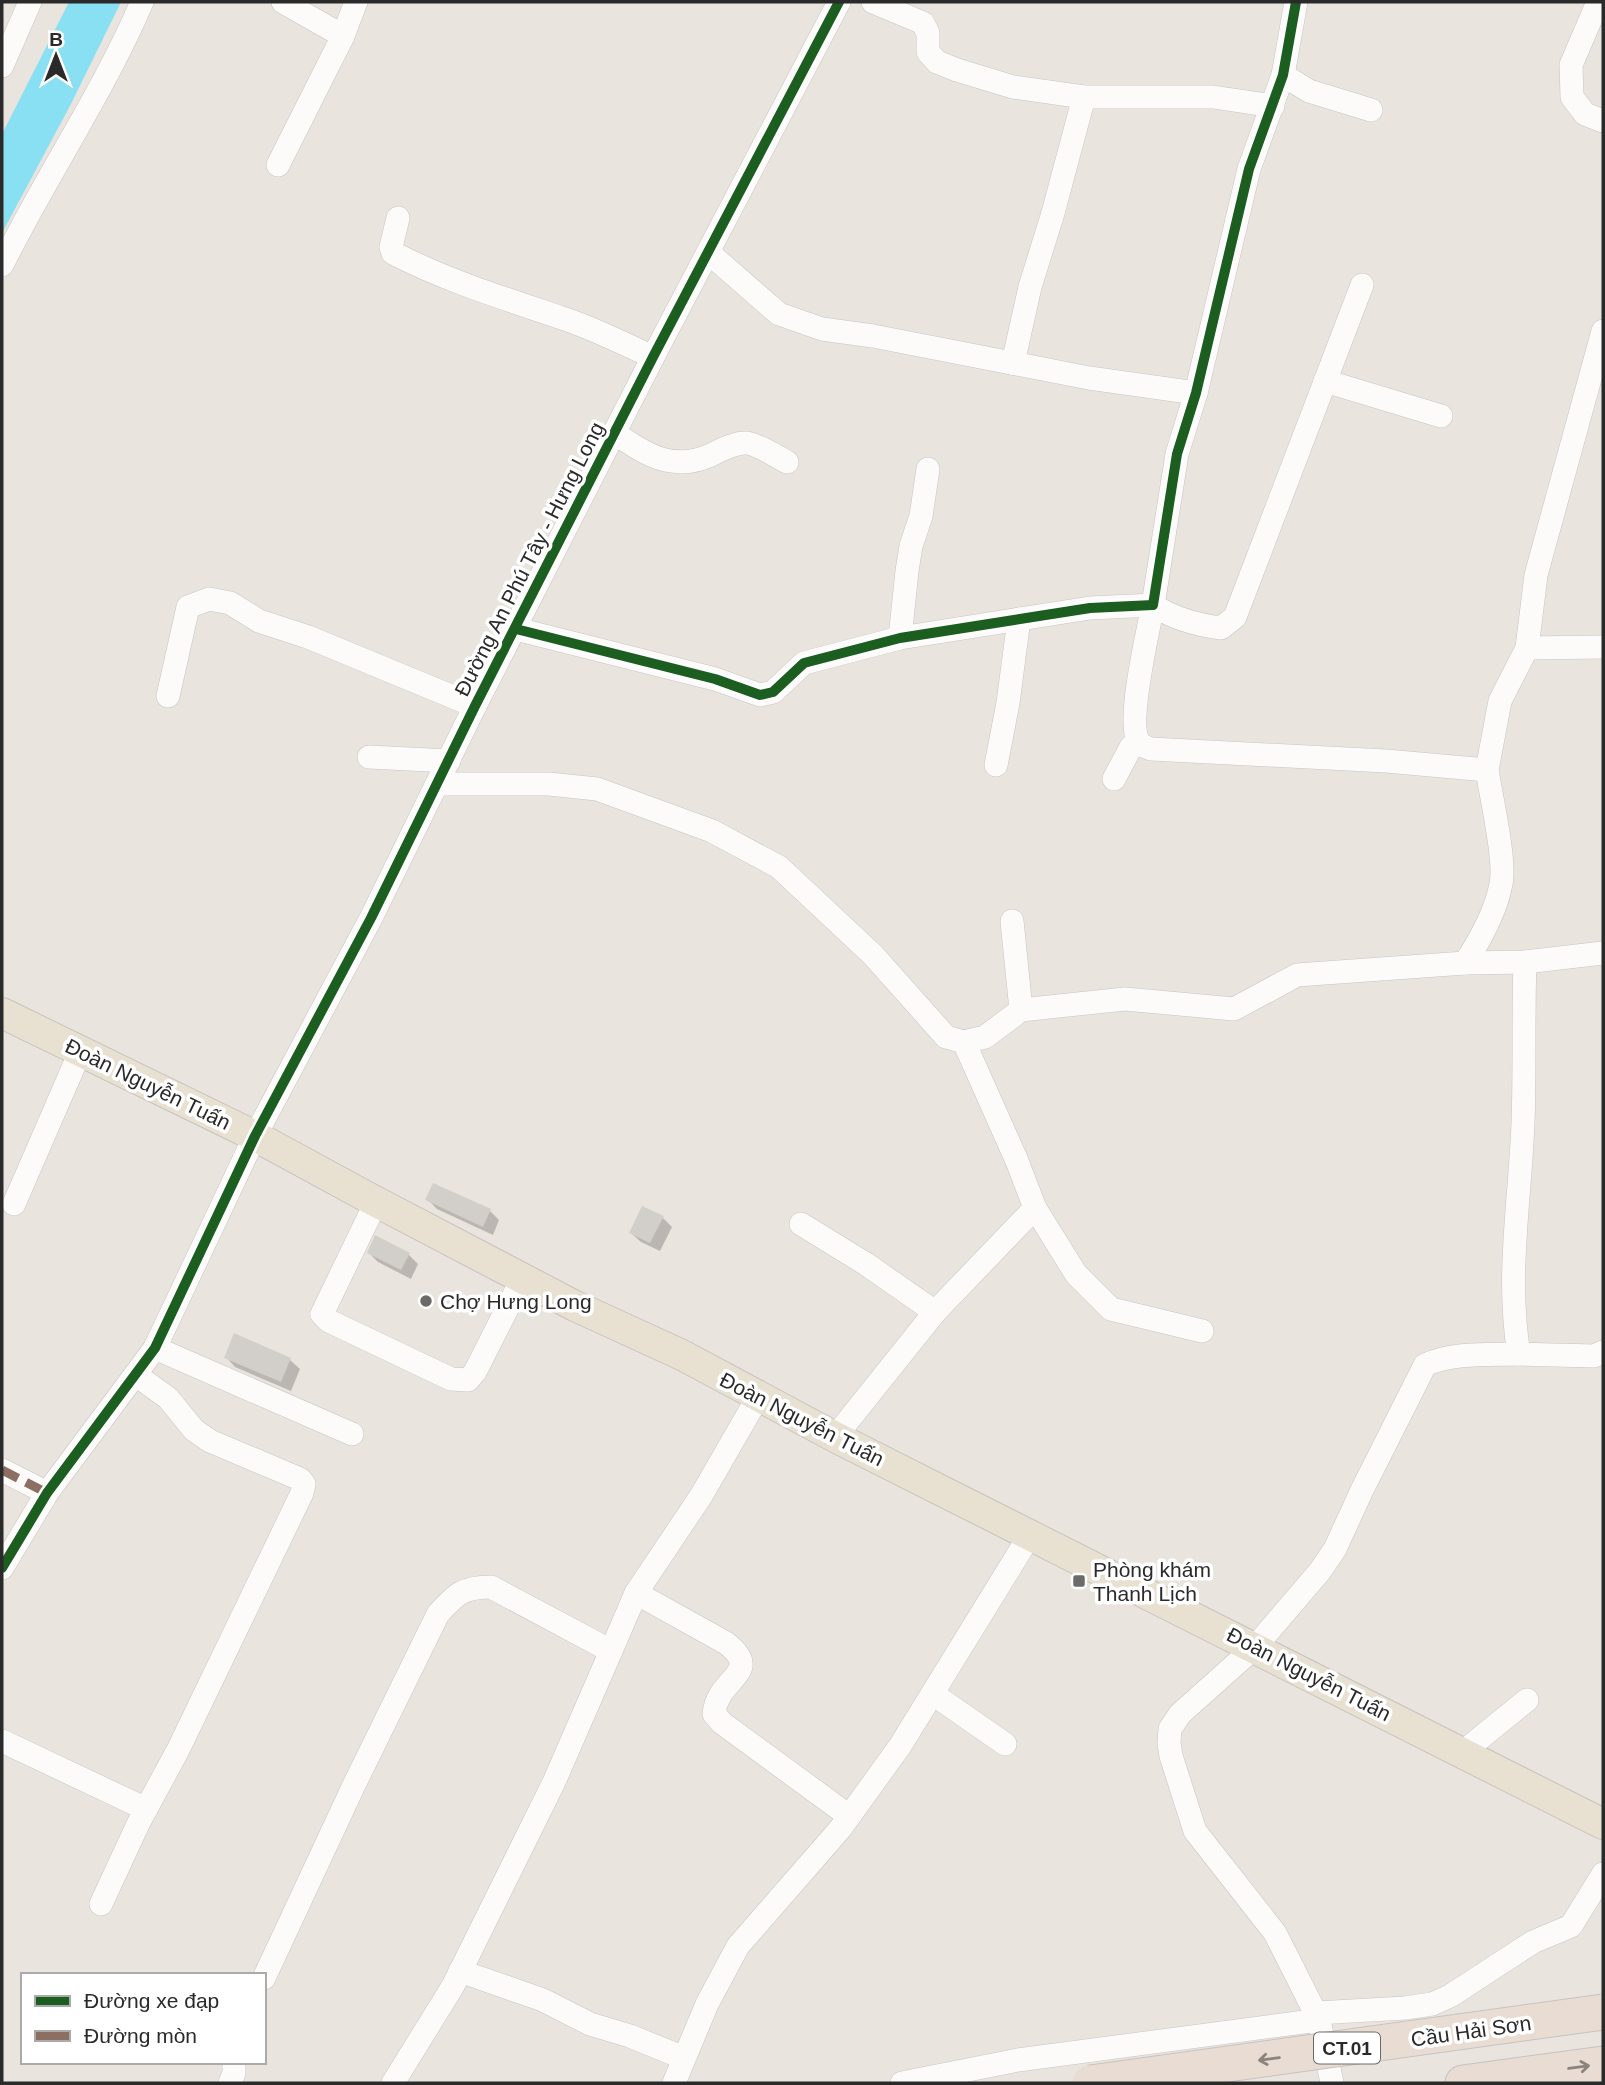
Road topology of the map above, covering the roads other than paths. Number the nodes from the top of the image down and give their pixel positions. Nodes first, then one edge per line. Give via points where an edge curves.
1 (30, 2) edge
2 (142, 2) edge
3 (283, 2) edge
4 (356, 2) edge
5 (839, 2) edge
6 (873, 2) edge
7 (1296, 2) edge
8 (1598, 2) edge
9 (343, 36) junction
10 (2, 66) edge
11 (1283, 75) junction
12 (1084, 97) junction
13 (1273, 106) junction
14 (1371, 110) dead end
15 (1603, 121) edge
16 (278, 165) dead end
17 (398, 218) dead end
18 (709, 253) junction
19 (2, 265) edge
20 (1362, 285) dead end
21 (1603, 331) edge
22 (653, 357) junction
23 (1013, 363) junction
24 (1325, 381) junction
25 (1196, 393) junction
26 (1441, 416) dead end
27 (615, 433) junction
28 (787, 461) dead end
29 (928, 469) dead end
30 (1153, 605) junction
31 (1019, 619) junction
32 (516, 629) junction
33 (900, 638) junction
34 (1603, 647) edge
35 (1527, 648) junction
36 (168, 696) dead end
37 (475, 706) junction
38 (1138, 741) junction
39 (369, 757) dead end
40 (449, 761) junction
41 (996, 765) dead end
42 (1487, 770) junction
43 (1114, 779) dead end
44 (438, 784) junction
45 (1012, 920) dead end
46 (1603, 953) edge
47 (1525, 962) junction
48 (1465, 963) junction
49 (1021, 1010) junction
50 (2, 1013) edge
51 (964, 1042) junction
52 (80, 1052) junction
53 (255, 1136) junction
54 (376, 1202) junction
55 (14, 1204) dead end
56 (1035, 1208) junction
57 (801, 1224) dead end
58 (522, 1279) junction
59 (935, 1312) junction
60 (1202, 1331) dead end
61 (155, 1348) junction
62 (1603, 1352) edge
63 (1519, 1354) junction
64 (136, 1375) junction
65 (758, 1397) junction
66 (352, 1434) dead end
67 (835, 1437) junction
68 (2, 1470) edge
69 (47, 1493) junction
70 (1030, 1535) junction
71 (2, 1569) edge
72 (636, 1593) junction
73 (1255, 1647) junction
74 (611, 1651) junction
75 (933, 1694) junction
76 (1527, 1700) dead end
77 (2, 1741) edge
78 (1005, 1744) dead end
79 (1463, 1752) junction
80 (146, 1809) junction
81 (849, 1816) junction
82 (1603, 1824) edge
83 (1603, 1874) edge
84 (101, 1904) dead end
85 (460, 1971) junction
86 (266, 1974) edge
87 (1603, 2012) edge
88 (1318, 2017) junction
89 (684, 2058) junction
90 (1603, 2064) edge
91 (393, 2083) edge
92 (674, 2083) edge
93 (902, 2083) edge
94 (1090, 2083) edge
95 (1332, 2083) edge
96 (1463, 2083) edge

1 - 10 street
2 - 19 street
3 - 9 street
4 - 9 street
5 - 18 street, Đường An Phú Tây - Hưng Long
6 - 12 street via 923,23 928,52 937,62 1013,87
7 - 11 street
8 - 15 street via 1571,65 1572,97 1585,114
9 - 16 street
11 - 13 street
11 - 14 street via 1309,91
12 - 13 street via 1213,97
12 - 23 street
13 - 25 street via 1250,169
17 - 22 street via 393,253
18 - 22 street, Đường An Phú Tây - Hưng Long
18 - 23 street via 779,314 822,329
20 - 24 street
21 - 35 street via 1536,575
22 - 27 street, Đường An Phú Tây - Hưng Long
23 - 25 street
24 - 26 street
24 - 30 street via 1235,617 1221,628 1203,626
25 - 30 street via 1177,454
27 - 28 street via 642,453 671,461 696,461 746,443
27 - 32 street, Đường An Phú Tây - Hưng Long
29 - 33 street via 907,571
30 - 31 street via 1090,608
30 - 38 street via 1135,713
31 - 33 street
31 - 41 street
32 - 33 street via 715,679 760,695 774,692 804,663
32 - 37 street, Đường An Phú Tây - Hưng Long
34 - 35 street
35 - 42 street via 1500,701
36 - 37 street via 188,607 209,599 230,603 259,621
37 - 40 street, Đường An Phú Tây - Hưng Long
38 - 42 street via 1152,749
38 - 43 street
39 - 40 street
40 - 44 street, Đường An Phú Tây - Hưng Long
42 - 48 street via 1502,882 1486,926
44 - 51 street via 597,789 712,831 779,867 873,955 946,1037
44 - 53 street, Đường An Phú Tây - Hưng Long
45 - 49 street
46 - 47 street
47 - 48 street
47 - 63 street via 1523,1125 1513,1266
48 - 49 street via 1297,975 1234,1009 1125,999
49 - 51 street via 985,1037
50 - 52 main road, Đoàn Nguyễn Tuấn
51 - 56 street
52 - 53 main road, Đoàn Nguyễn Tuấn
52 - 55 street
53 - 54 main road, Đoàn Nguyễn Tuấn
53 - 61 street, Đường An Phú Tây - Hưng Long
54 - 58 main road, Đoàn Nguyễn Tuấn
54 - 58 street via 322,1314 324,1319 451,1379 468,1380
56 - 59 street
56 - 60 street via 1076,1274 1111,1309
57 - 59 street
58 - 65 main road, Đoàn Nguyễn Tuấn via 682,1355
59 - 67 street
61 - 64 street, Đường An Phú Tây - Hưng Long
61 - 66 street
62 - 63 street via 1594,1356
63 - 73 street via 1455,1357 1425,1365 1335,1549
64 - 69 street, Đường An Phú Tây - Hưng Long
64 - 80 street via 168,1398 194,1430 210,1441 304,1484 217,1671
65 - 67 main road, Đoàn Nguyễn Tuấn
65 - 72 street via 701,1496
67 - 70 main road, Đoàn Nguyễn Tuấn
68 - 69 street
69 - 71 street, Đường An Phú Tây - Hưng Long
70 - 73 main road, Đoàn Nguyễn Tuấn
70 - 75 street
72 - 74 street
72 - 81 street via 739,1653 743,1660 740,1671 724,1688 714,1714
73 - 79 main road, Đoàn Nguyễn Tuấn
73 - 88 street via 1180,1714 1170,1729 1169,1743 1195,1830 1275,1933
74 - 85 street via 554,1782
74 - 86 street via 491,1587 470,1587 454,1596 438,1614
75 - 78 street
75 - 81 street
76 - 79 street
77 - 80 street
79 - 82 main road, Đoàn Nguyễn Tuấn
80 - 84 street
81 - 89 street via 738,1947
83 - 88 street via 1571,1926 1533,1942 1450,1996 1432,2004
85 - 89 street
85 - 91 street
87 -> 94 highway, Cầu Hải Sơn / CT.01, bridge
88 - 93 street via 1018,2060
88 - 95 street
89 - 92 street
96 -> 90 highway

